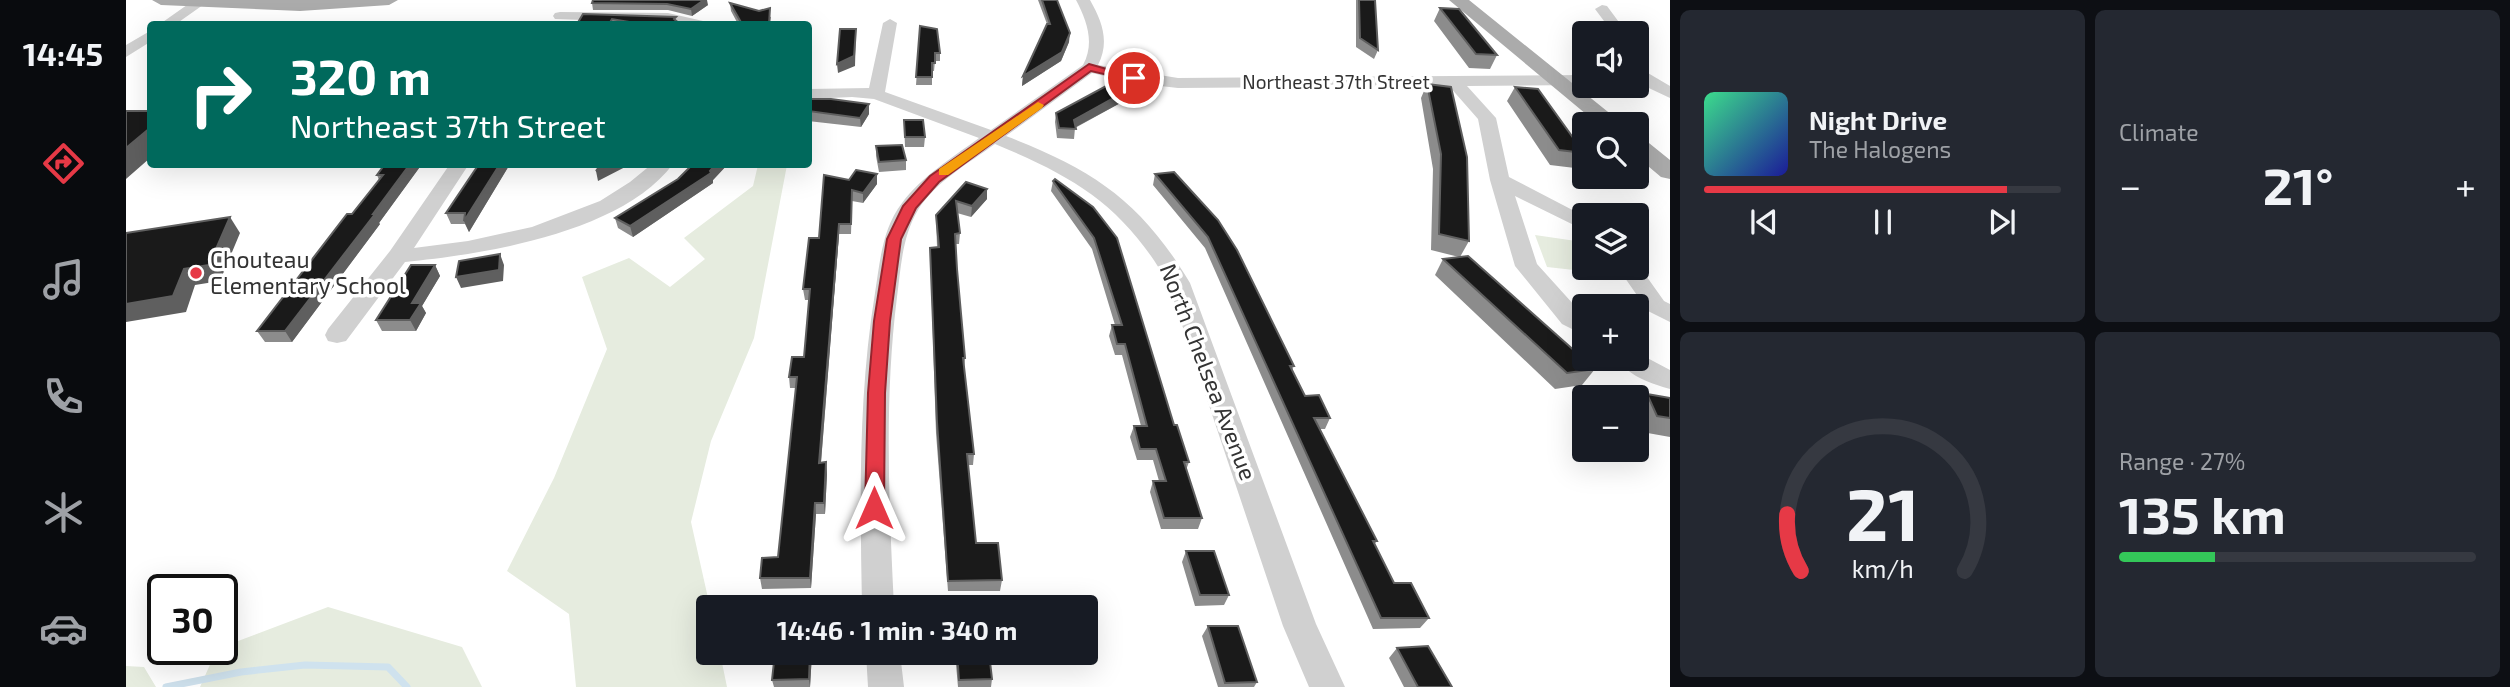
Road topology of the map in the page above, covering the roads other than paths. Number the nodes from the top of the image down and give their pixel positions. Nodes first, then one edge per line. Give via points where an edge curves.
1 (162, 0) edge
2 (202, 0) edge
3 (389, 0) edge
4 (571, 0) edge
5 (1083, 0) edge
6 (1458, 0) edge
7 (1602, 9) dead end
8 (557, 20) edge
9 (171, 21) edge
10 (685, 21) edge
11 (1611, 21) edge
12 (890, 23) dead end
13 (147, 38) edge
14 (126, 52) edge
15 (1089, 68) junction
16 (1662, 72) dead end
17 (1649, 74) edge
18 (1454, 81) junction
19 (1572, 81) edge
20 (1559, 82) junction
21 (1649, 82) edge
22 (1670, 93) edge
23 (812, 94) edge
24 (876, 94) junction
25 (1597, 112) edge
26 (994, 137) junction
27 (1649, 155) edge
28 (457, 168) edge
29 (660, 168) edge
30 (1670, 172) edge
31 (1500, 180) junction
32 (1572, 218) edge
33 (398, 256) junction
34 (1638, 280) edge
35 (1670, 314) edge
36 (1572, 319) edge
37 (337, 335) dead end
38 (1648, 371) edge
39 (1670, 380) edge
40 (878, 595) edge
41 (884, 665) edge
42 (887, 687) edge
43 (1327, 687) edge

1 - 2 main road
2 - 3 main road via 300,6
2 - 9 street
4 - 8 street
5 - 15 street via 1099,41
6 - 20 main road
7 - 11 street
8 - 10 street via 668,17
12 - 24 street
13 - 14 street
15 - 18 street, Northeast 37th Street via 1178,83
15 - 26 street
16 - 17 street
18 - 20 street, Northeast 37th Street
18 - 31 street via 1487,118
19 - 20 street, Northeast 37th Street
20 - 25 main road
21 - 22 street
23 - 24 street
24 - 26 street
26 - 40 street via 921,192 894,239 877,393
26 - 43 street, North Chelsea Avenue via 1096,185 1136,219 1168,260 1300,626
27 - 30 main road
28 - 33 street
29 - 33 street via 622,197 564,222 467,247
31 - 32 street
31 - 36 street via 1526,266
33 - 37 street
34 - 35 street via 1656,306
38 - 39 street
41 - 42 street

